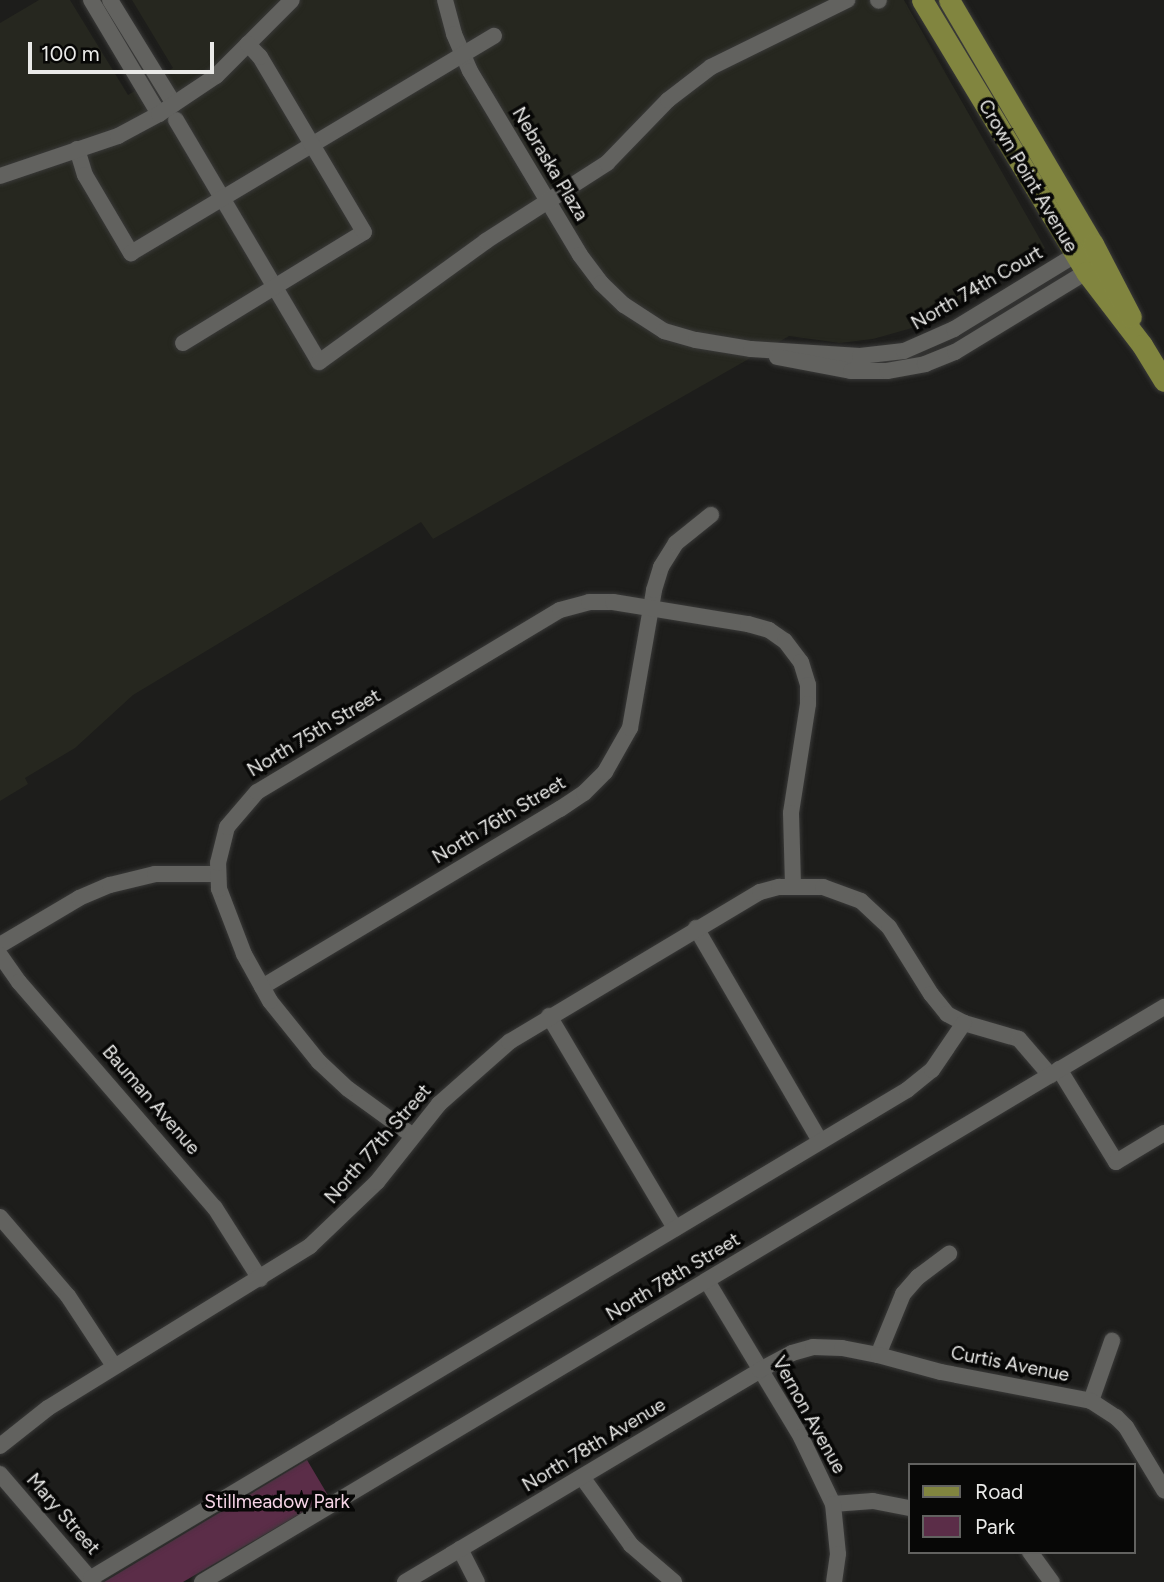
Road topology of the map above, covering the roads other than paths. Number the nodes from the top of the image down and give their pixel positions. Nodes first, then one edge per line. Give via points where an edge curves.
1 (91, 0) edge
2 (110, 0) edge
3 (292, 0) edge
4 (445, 0) edge
5 (847, 0) edge
6 (922, 0) edge
7 (949, 0) edge
8 (494, 36) dead end
9 (248, 44) junction
10 (462, 54) junction
11 (175, 112) junction
12 (159, 114) junction
13 (313, 145) junction
14 (77, 149) junction
15 (0, 176) edge
16 (222, 200) junction
17 (549, 201) junction
18 (1089, 258) junction
19 (274, 287) junction
20 (653, 326) joint
21 (183, 342) dead end
22 (751, 349) junction
23 (904, 351) junction
24 (908, 368) junction
25 (1164, 381) edge
26 (711, 515) dead end
27 (651, 608) junction
28 (218, 874) junction
29 (793, 886) junction
30 (696, 929) junction
31 (0, 945) edge
32 (0, 955) edge
33 (262, 987) junction
34 (1164, 1006) edge
35 (549, 1016) junction
36 (964, 1023) junction
37 (1055, 1072) junction
38 (1164, 1133) edge
39 (413, 1136) junction
40 (820, 1141) junction
41 (0, 1217) edge
42 (675, 1228) junction
43 (949, 1254) dead end
44 (260, 1279) junction
45 (707, 1281) junction
46 (1112, 1341) dead end
47 (807, 1348) joint
48 (877, 1355) junction
49 (114, 1366) junction
50 (760, 1370) junction
51 (1091, 1401) junction
52 (0, 1446) edge
53 (0, 1474) edge
54 (582, 1478) junction
55 (1164, 1490) edge
56 (833, 1504) junction
57 (908, 1508) edge
58 (460, 1549) junction
59 (1031, 1554) edge
60 (92, 1580) edge
61 (202, 1582) edge
62 (405, 1582) edge
63 (477, 1582) edge
64 (674, 1582) edge
65 (834, 1582) edge
66 (1052, 1582) edge

1 - 12 street
2 - 11 street
3 - 9 street
4 - 10 street, Nebraska Plaza
5 - 17 street via 711,67 661,106 607,163
6 - 18 main road, Crown Point Avenue
7 - 18 main road, Crown Point Avenue
8 - 10 street
9 - 11 street
9 - 13 street
10 - 13 street
10 - 17 street, Nebraska Plaza
11 - 12 street
11 - 16 street
12 - 14 street via 118,136
13 - 16 street
13 - 19 street via 364,232
14 - 15 street
14 - 16 street via 85,175 131,253
16 - 19 street
17 - 19 street via 319,362
17 - 20 street, Nebraska Plaza via 596,277
18 - 23 street, North 74th Court
18 - 24 street, North 74th Court via 955,352
18 - 25 main road, Crown Point Avenue via 1135,324
19 - 21 street
20 - 22 street, North 74th Court via 696,341
22 - 23 street, North 74th Court via 860,356
22 - 24 street, North 74th Court via 796,363 851,371
23 - 24 street
26 - 27 street, North 76th Street via 668,556
27 - 28 street, North 75th Street via 597,601 560,610 257,792 227,827
27 - 29 street, North 75th Street via 769,630 785,641 801,662 808,704 791,813
27 - 33 street, North 76th Street via 630,729 610,766 584,793
28 - 31 street via 155,874 110,885
28 - 33 street, North 75th Street via 225,909
29 - 30 street, North 77th Street via 760,892
29 - 36 street, North 77th Street via 823,887 861,901 880,917 940,1006
30 - 35 street, North 77th Street
30 - 40 street
32 - 44 street, Bauman Avenue via 183,1167
33 - 39 street, North 75th Street via 319,1062
34 - 37 street, North 78th Street
35 - 39 street, North 77th Street via 472,1071
35 - 42 street
36 - 37 street via 1019,1039
36 - 40 street via 922,1079
37 - 38 street via 1116,1162
37 - 45 street, North 78th Street
39 - 44 street, North 77th Street via 347,1214
40 - 42 street
41 - 49 street via 68,1296
42 - 60 street
43 - 48 street via 903,1294
44 - 49 street, North 77th Street
45 - 50 street, Vernon Avenue
45 - 61 street, North 78th Street
46 - 51 street
47 - 48 street, Curtis Avenue
47 - 50 street, North 78th Avenue
48 - 51 street, Curtis Avenue
49 - 52 street, North 77th Street via 48,1408
50 - 54 street, North 78th Avenue
50 - 56 street, Vernon Avenue via 811,1454
51 - 55 street, Curtis Avenue via 1126,1427
53 - 60 street, Mary Street
54 - 58 street, North 78th Avenue
54 - 64 street via 631,1545
56 - 57 street, Vernon Avenue via 873,1501
56 - 65 street via 838,1555
58 - 62 street, North 78th Avenue
58 - 63 street
59 - 66 street

